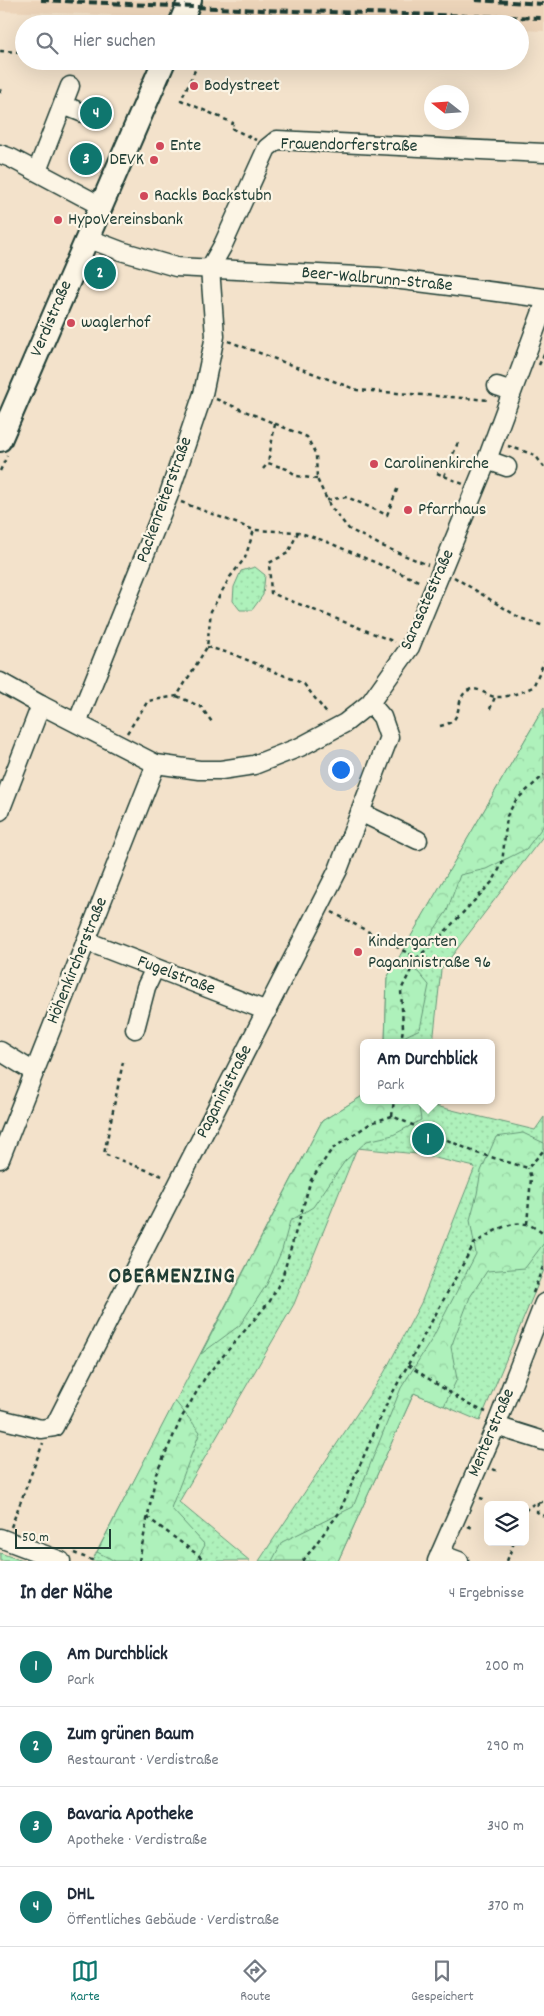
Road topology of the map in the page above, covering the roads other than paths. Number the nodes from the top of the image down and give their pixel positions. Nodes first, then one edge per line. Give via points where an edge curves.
1 (190, 0) edge
2 (184, 15) edge
3 (160, 70) edge
4 (70, 86) dead end
5 (62, 105) junction
6 (83, 113) dead end
7 (544, 153) edge
8 (0, 154) edge
9 (36, 171) junction
10 (101, 206) junction
11 (87, 238) junction
12 (210, 268) junction
13 (544, 298) edge
14 (544, 306) edge
15 (0, 440) edge
16 (487, 460) junction
17 (507, 467) dead end
18 (0, 682) edge
19 (370, 703) junction
20 (41, 706) junction
21 (77, 723) junction
22 (156, 764) junction
23 (0, 811) edge
24 (360, 812) junction
25 (418, 840) dead end
26 (86, 941) junction
27 (155, 968) junction
28 (266, 1011) junction
29 (135, 1029) dead end
30 (0, 1051) edge
31 (34, 1072) junction
32 (0, 1159) edge
33 (544, 1303) edge
34 (0, 1418) edge
35 (498, 1421) junction
36 (544, 1441) edge
37 (5, 1533) edge
38 (439, 1558) edge
39 (61, 1561) edge
40 (459, 1561) edge

1 - 2 main road
3 - 10 main road, Verdistraße
4 - 5 street
5 - 6 street
5 - 9 street
7 - 12 street, Frauendorferstraße via 277,140 269,146
8 - 9 street
9 - 10 street
10 - 11 main road, Verdistraße
11 - 12 street via 176,267
11 - 15 main road, Verdistraße
12 - 13 street, Beer-Walbrunn-Straße via 378,277
12 - 21 street, Packenreiterstraße via 215,336 203,394 168,497
14 - 16 street, Sarasatestraße via 506,393
16 - 17 street
16 - 19 street, Sarasatestraße via 410,648
18 - 20 street, Sarasatestraße
19 - 22 street, Sarasatestraße via 345,723 300,748 254,765 199,770
19 - 24 street, Paganinistraße via 382,717 389,737
20 - 21 street, Sarasatestraße
20 - 23 street
21 - 22 street, Sarasatestraße
22 - 26 street, Höhenkircherstraße
24 - 25 street
24 - 28 street, Paganinistraße via 338,870
26 - 27 street, Fugelstraße
26 - 31 street, Höhenkircherstraße
27 - 28 street, Fugelstraße
27 - 29 street via 146,987
28 - 34 street, Paganinistraße via 54,1427 41,1429
30 - 31 street
31 - 32 street, Höhenkircherstraße
33 - 35 street, Menterstraße
35 - 36 street
35 - 38 street, Menterstraße
37 - 39 street
38 - 40 street

